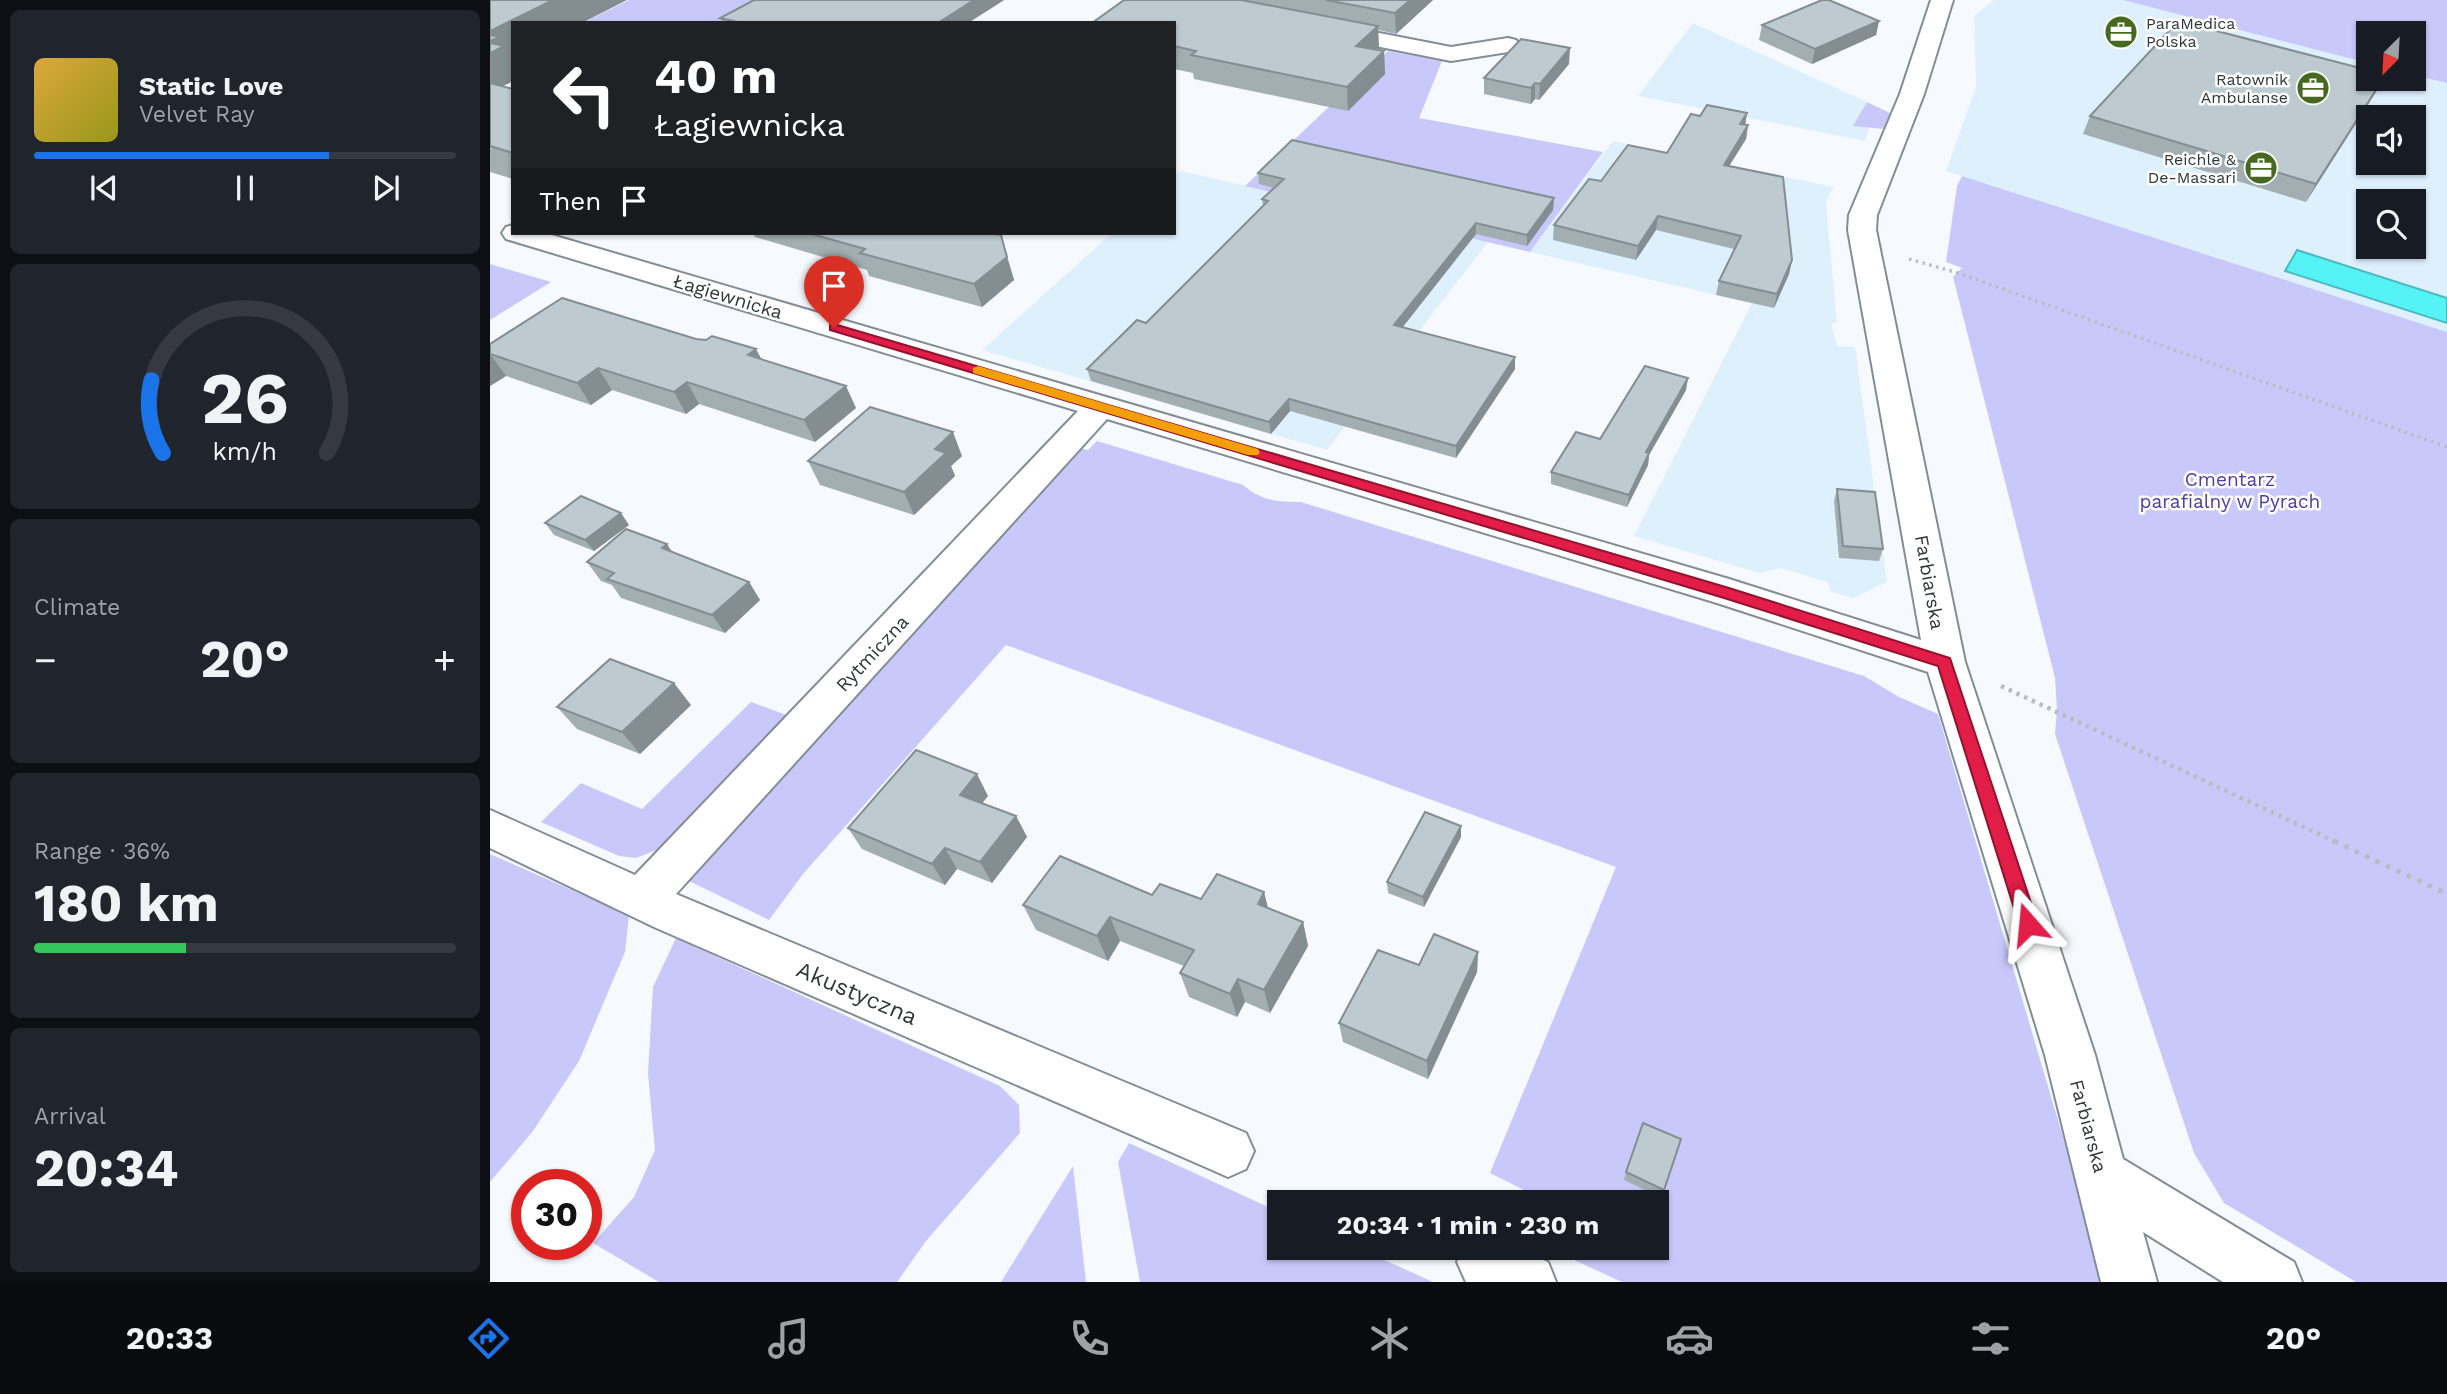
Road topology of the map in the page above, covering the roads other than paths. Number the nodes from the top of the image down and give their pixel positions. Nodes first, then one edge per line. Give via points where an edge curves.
1 (1942, 0) edge
2 (1324, 8) dead end
3 (1508, 46) dead end
4 (490, 225) edge
5 (511, 231) edge
6 (524, 235) edge
7 (1100, 407) junction
8 (1945, 662) junction
9 (490, 828) edge
10 (643, 898) junction
11 (1227, 1152) dead end
12 (2102, 1177) junction
13 (2129, 1282) edge
14 (2274, 1282) edge

1 - 8 street, Farbiarska via 1912,94 1863,215 1863,230
2 - 3 street via 1304,25 1451,54
4 - 5 street, Łagiewnicka
6 - 7 street, Łagiewnicka
7 - 8 street, Łagiewnicka via 1716,589
7 - 10 street, Rytmiczna
8 - 12 street, Farbiarska via 2070,1055
9 - 10 street, Akustyczna
10 - 11 street, Akustyczna
12 - 13 street, Farbiarska
12 - 14 street

